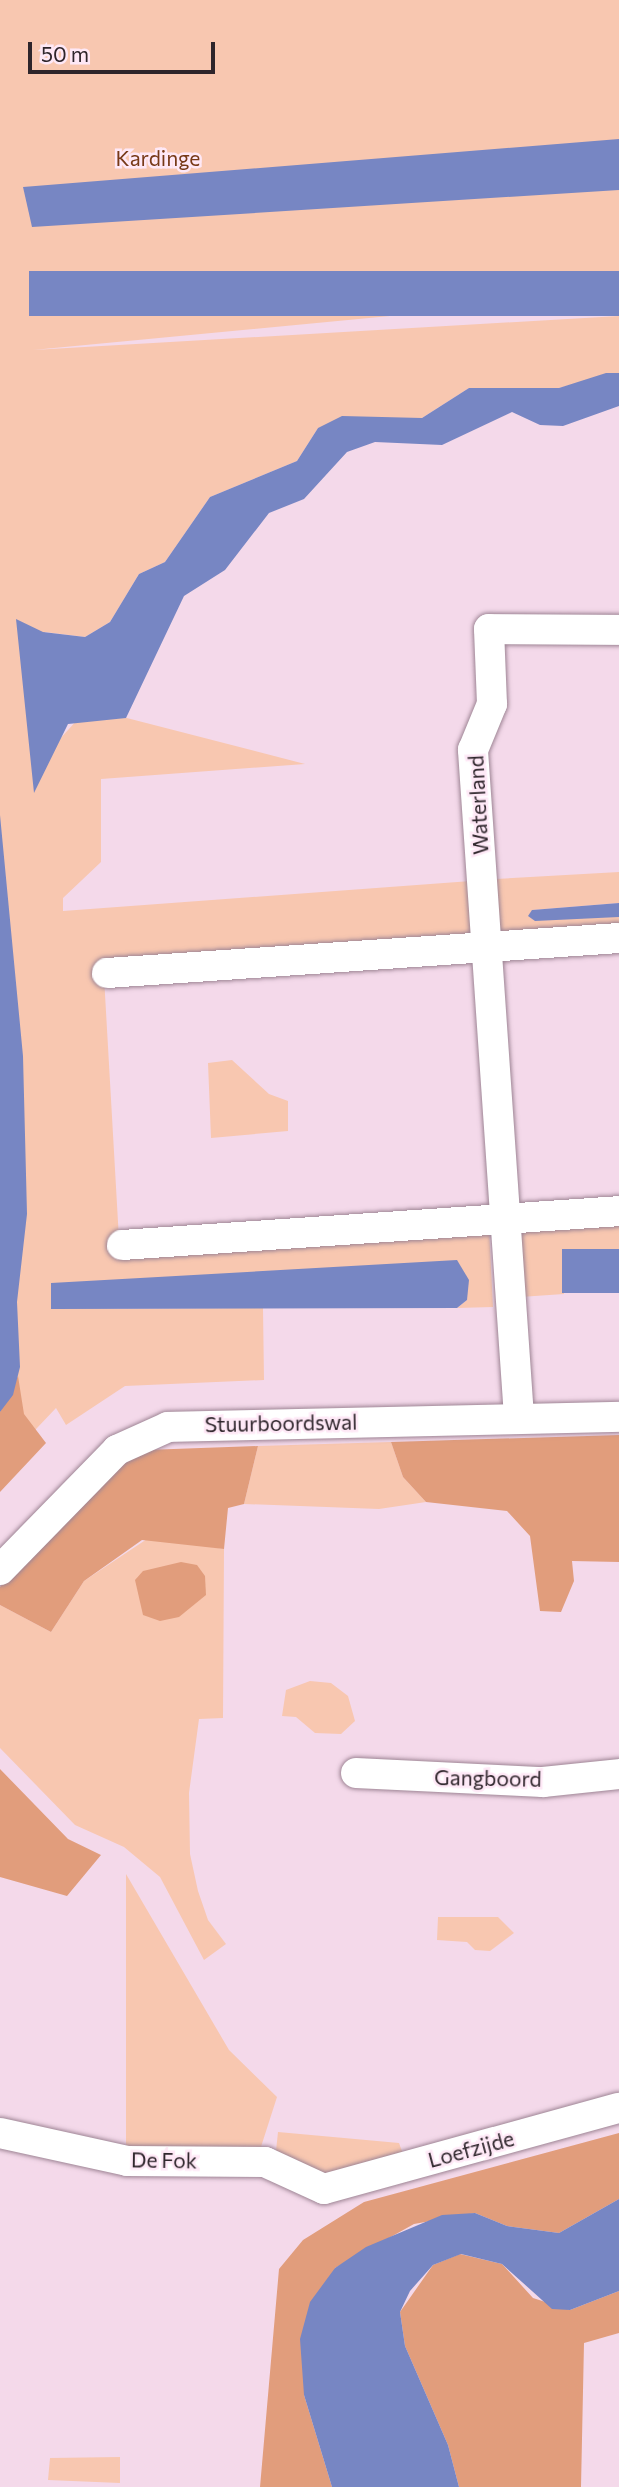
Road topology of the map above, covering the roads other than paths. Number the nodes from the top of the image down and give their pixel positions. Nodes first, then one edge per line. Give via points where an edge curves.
1 (619, 630) edge
2 (619, 938) edge
3 (487, 947) junction
4 (107, 973) dead end
5 (619, 1211) edge
6 (506, 1219) junction
7 (122, 1245) dead end
8 (619, 1417) edge
9 (519, 1418) junction
10 (0, 1570) edge
11 (356, 1773) dead end
12 (619, 1774) edge
13 (619, 2108) edge
14 (0, 2133) edge
15 (324, 2189) joint

1 - 3 street, Waterland via 489,629 492,704 473,750
2 - 3 street
3 - 4 street
3 - 6 street, Waterland
5 - 6 street
6 - 7 street
6 - 9 street, Waterland
8 - 9 street, Stuurboordswal
9 - 10 street, Stuurboordswal via 150,1432 117,1450
11 - 12 street, Gangboord via 543,1782
13 - 15 street, Loefzijde
14 - 15 street, De Fok via 127,2161 265,2162

